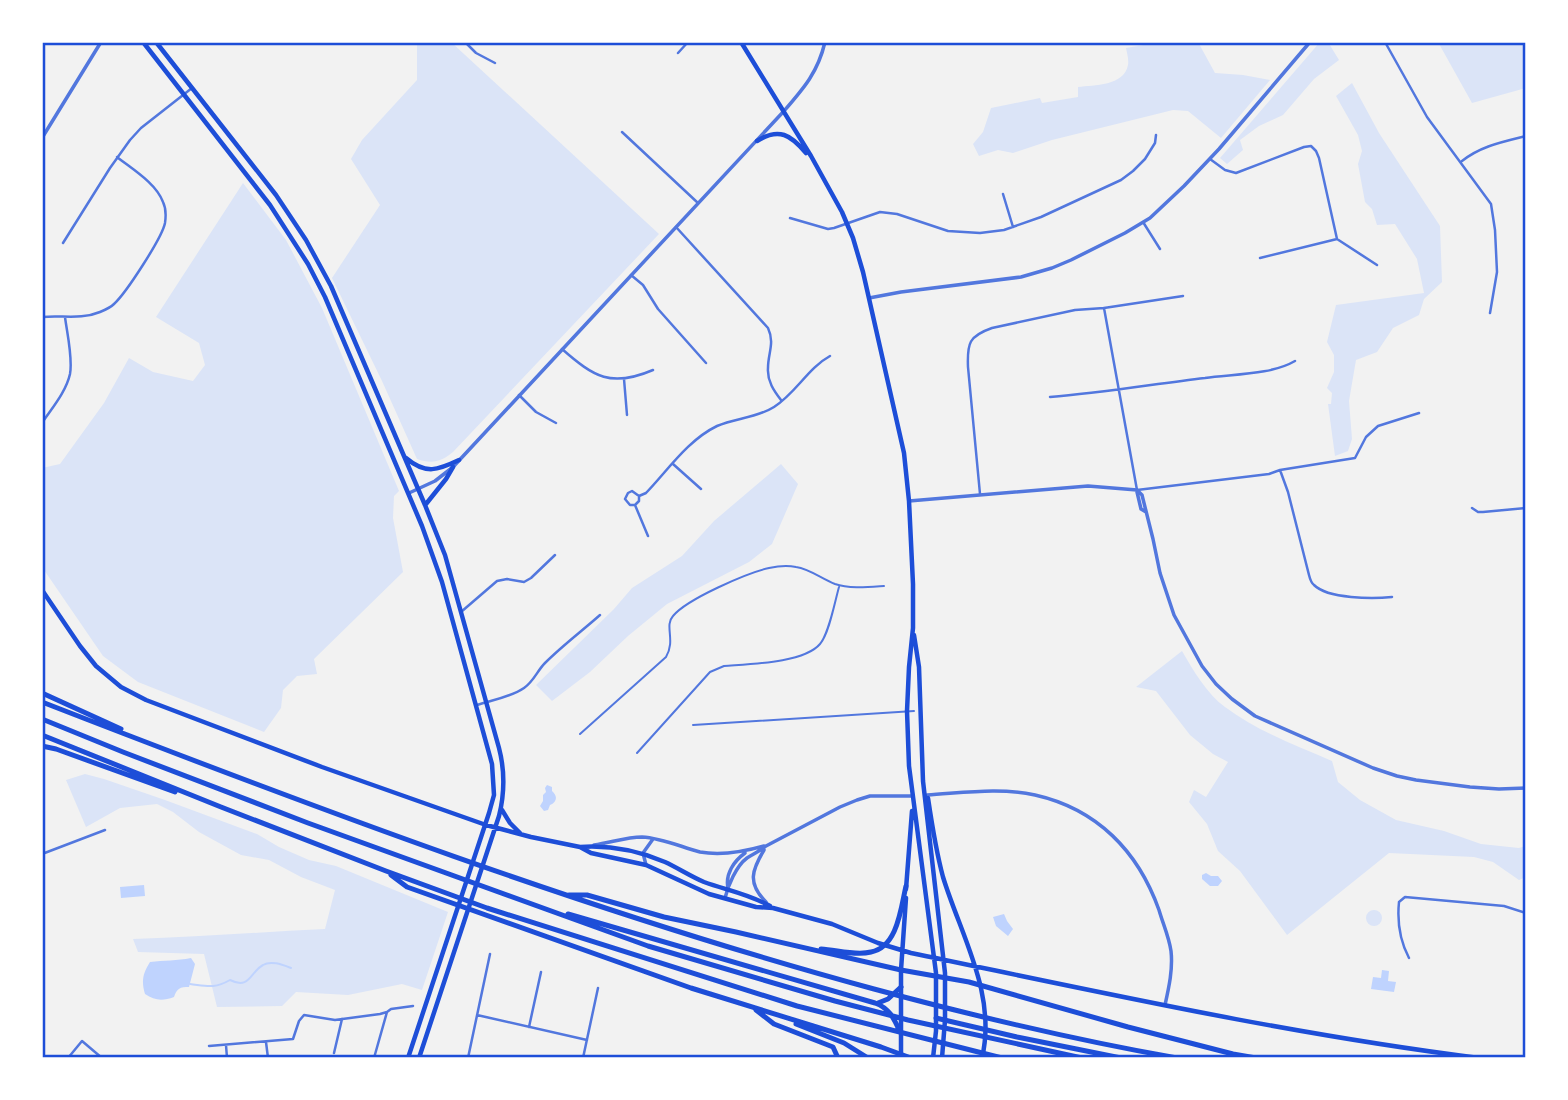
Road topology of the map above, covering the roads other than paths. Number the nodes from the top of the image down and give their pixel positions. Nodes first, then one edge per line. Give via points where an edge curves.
1 (101, 42) edge
2 (143, 42) edge
3 (156, 42) edge
4 (465, 42) edge
5 (688, 42) edge
6 (741, 42) edge
7 (825, 42) edge
8 (1310, 42) edge
9 (1385, 42) edge
10 (678, 53) dead end
11 (495, 63) dead end
12 (192, 88) junction
13 (184, 95) junction
14 (784, 111) junction
15 (621, 132) dead end
16 (1156, 135) dead end
17 (1526, 136) edge
18 (42, 138) edge
19 (757, 141) junction
20 (117, 157) junction
21 (1210, 159) junction
22 (1461, 162) junction
23 (816, 165) junction
24 (1003, 194) dead end
25 (698, 203) junction
26 (790, 218) dead end
27 (1143, 222) junction
28 (847, 224) junction
29 (676, 227) junction
30 (1013, 227) junction
31 (1337, 239) junction
32 (63, 243) dead end
33 (1160, 248) dead end
34 (1260, 258) dead end
35 (1377, 265) dead end
36 (632, 275) junction
37 (1183, 296) dead end
38 (869, 298) junction
39 (1104, 308) junction
40 (1490, 313) dead end
41 (42, 317) edge
42 (65, 317) junction
43 (562, 349) junction
44 (830, 356) dead end
45 (1295, 360) dead end
46 (706, 363) dead end
47 (653, 370) dead end
48 (625, 379) junction
49 (1118, 389) junction
50 (519, 396) junction
51 (1050, 397) dead end
52 (782, 401) junction
53 (1419, 413) dead end
54 (627, 415) dead end
55 (42, 423) edge
56 (556, 423) dead end
57 (405, 457) junction
58 (459, 460) junction
59 (673, 464) junction
60 (453, 467) junction
61 (1280, 470) junction
62 (418, 488) junction
63 (701, 489) dead end
64 (1137, 490) junction
65 (409, 493) junction
66 (980, 494) junction
67 (639, 496) junction
68 (909, 501) junction
69 (425, 505) junction
70 (635, 505) junction
71 (1472, 508) dead end
72 (1526, 508) edge
73 (648, 536) dead end
74 (555, 555) dead end
75 (839, 586) junction
76 (884, 586) dead end
77 (42, 590) edge
78 (1392, 597) dead end
79 (461, 612) junction
80 (600, 615) dead end
81 (913, 628) junction
82 (909, 667) junction
83 (919, 667) junction
84 (42, 693) edge
85 (42, 702) edge
86 (486, 702) junction
87 (477, 705) junction
88 (914, 710) dead end
89 (907, 711) junction
90 (42, 719) edge
91 (694, 725) dead end
92 (580, 734) dead end
93 (42, 735) edge
94 (42, 746) edge
95 (172, 752) junction
96 (637, 753) dead end
97 (923, 787) junction
98 (1526, 788) edge
99 (927, 795) junction
100 (913, 796) junction
101 (221, 807) junction
102 (501, 808) junction
103 (486, 825) junction
104 (495, 828) junction
105 (105, 830) dead end
106 (524, 835) junction
107 (653, 839) junction
108 (766, 846) junction
109 (579, 847) junction
110 (750, 850) junction
111 (42, 854) edge
112 (644, 854) junction
113 (646, 865) junction
114 (906, 886) junction
115 (728, 888) junction
116 (564, 895) junction
117 (725, 898) junction
118 (524, 902) junction
119 (773, 908) junction
120 (486, 911) junction
121 (1526, 913) edge
122 (794, 946) junction
123 (490, 954) dead end
124 (1409, 958) dead end
125 (901, 970) junction
126 (541, 972) dead end
127 (980, 985) junction
128 (901, 987) junction
129 (598, 989) dead end
130 (875, 1003) junction
131 (413, 1006) dead end
132 (1165, 1006) junction
133 (754, 1008) junction
134 (387, 1012) junction
135 (477, 1015) junction
136 (936, 1018) junction
137 (342, 1019) junction
138 (945, 1020) junction
139 (529, 1027) junction
140 (900, 1031) junction
141 (587, 1040) junction
142 (266, 1042) junction
143 (226, 1045) junction
144 (209, 1046) dead end
145 (334, 1053) dead end
146 (901, 1056) edge
147 (68, 1058) edge
148 (102, 1058) edge
149 (227, 1058) edge
150 (268, 1058) edge
151 (374, 1058) edge
152 (408, 1058) edge
153 (419, 1058) edge
154 (468, 1058) edge
155 (583, 1058) edge
156 (838, 1058) edge
157 (868, 1058) edge
158 (911, 1058) edge
159 (933, 1058) edge
160 (942, 1058) edge
161 (982, 1058) edge
162 (1002, 1058) edge
163 (1083, 1058) edge
164 (1121, 1058) edge
165 (1177, 1058) edge
166 (1256, 1058) edge
167 (1479, 1058) edge

1 - 18 street
2 - 13 main road
3 - 12 main road
4 - 11 street
5 - 10 street
6 - 14 main road
7 - 14 street via 814,73
8 - 21 street
9 - 22 street via 1420,106
12 - 13 street
12 - 57 main road via 276,195 312,250
13 - 20 street via 141,128
13 - 65 main road via 270,205 308,264
14 - 19 street
14 - 23 main road
15 - 25 street
16 - 30 street via 1145,159 1121,180
17 - 22 street via 1483,148
19 - 23 main road via 776,133 787,135
19 - 25 street
20 - 32 street
20 - 42 street via 159,194 166,210 164,226 133,281 111,307 96,314
21 - 27 street
21 - 31 street via 1236,173 1311,146 1320,162
22 - 40 street via 1493,209 1497,271
23 - 28 main road
24 - 30 street
25 - 29 street
26 - 28 street via 828,229
27 - 33 street
27 - 38 street via 1071,260 1035,273
28 - 30 street via 880,212 959,232
28 - 38 main road
29 - 36 street
29 - 52 street via 768,328 772,346 767,372
31 - 34 street
31 - 35 street
36 - 43 street
36 - 46 street
37 - 39 street
38 - 68 main road via 900,432
39 - 49 street
39 - 66 street via 1075,310 974,336 968,367
41 - 42 street
42 - 55 street via 70,374
43 - 48 street via 592,372
43 - 50 street
44 - 52 street
45 - 49 street via 1284,367
47 - 48 street
48 - 54 street
49 - 51 street
49 - 64 street
50 - 56 street
50 - 58 street
52 - 59 street via 767,411 709,431
53 - 61 street via 1378,426 1355,458
57 - 58 main road via 426,470
57 - 62 main road
58 - 60 street
59 - 63 street
59 - 67 street
60 - 62 street
60 - 69 main road
61 - 64 street
61 - 78 street via 1314,585 1360,598
62 - 65 street
62 - 69 main road
64 - 66 street via 1088,486
64 - 98 street via 1178,623 1210,677 1240,706 1397,776 1470,787
65 - 87 main road via 438,569
66 - 68 street
67 - 70 street
67 - 70 street via 632,491 626,496 626,503
68 - 81 main road
69 - 79 main road
70 - 73 street
71 - 72 street via 1483,512
74 - 79 street via 524,582 497,581
75 - 76 lane
75 - 92 lane via 804,568 771,567 690,603 669,621 671,642 666,657
75 - 96 lane via 820,644 796,658 711,671
77 - 103 main road via 100,671 126,690 254,742
79 - 86 main road
80 - 86 street via 563,645 523,689
81 - 82 main road
81 - 83 main road
82 - 83 main road
82 - 89 main road
83 - 97 main road
84 - 95 highway
85 - 95 highway
86 - 87 street
86 - 102 main road via 503,765
87 - 103 main road via 494,778
88 - 89 lane
89 - 91 lane
89 - 100 main road
90 - 118 highway
93 - 101 highway
94 - 101 highway
95 - 116 highway
97 - 99 main road
97 - 138 main road via 945,973
99 - 127 main road via 943,877
99 - 132 street via 1032,794 1070,806 1111,834 1146,879 1168,936 1171,970
100 - 108 street via 870,796
100 - 114 main road
100 - 136 main road via 936,973
101 - 120 highway via 386,871 407,887
102 - 104 main road
102 - 106 main road
103 - 104 main road
103 - 152 main road
104 - 106 main road
104 - 153 main road
105 - 111 street
106 - 109 main road
107 - 109 street
107 - 110 street via 707,853
107 - 112 street
108 - 110 street
108 - 115 street via 740,865
108 - 119 street via 753,881
109 - 112 main road
109 - 113 main road
110 - 115 street via 732,868
112 - 113 street
112 - 115 main road
113 - 117 main road
114 - 122 highway via 892,935 880,949 854,952
114 - 125 main road
115 - 117 street
115 - 119 main road
116 - 122 highway via 587,895
116 - 165 highway via 937,1006
117 - 119 main road
118 - 130 highway
118 - 163 highway via 648,946 789,988 908,1020
119 - 132 main road via 911,953
120 - 133 highway via 632,968
120 - 162 highway via 797,1006
121 - 124 street via 1504,906 1405,897 1399,902 1399,912 1402,945
122 - 125 highway
123 - 135 street
125 - 127 highway
125 - 128 main road
126 - 139 street
127 - 161 main road via 987,1027
127 - 166 highway
128 - 130 highway
128 - 140 main road
129 - 141 street
130 - 140 highway via 887,1010
131 - 134 street
132 - 167 main road
133 - 146 highway
133 - 156 highway via 774,1024 833,1047
133 - 157 highway via 844,1043
134 - 137 street
134 - 151 street
135 - 139 street
135 - 154 street
136 - 138 highway
136 - 159 main road
137 - 142 street via 304,1015 293,1039
137 - 145 street
138 - 160 main road
138 - 164 highway
139 - 141 street
140 - 146 main road
141 - 155 street
142 - 143 street
142 - 150 street
143 - 144 street
143 - 149 street
146 - 158 highway
147 - 148 street via 82,1041

